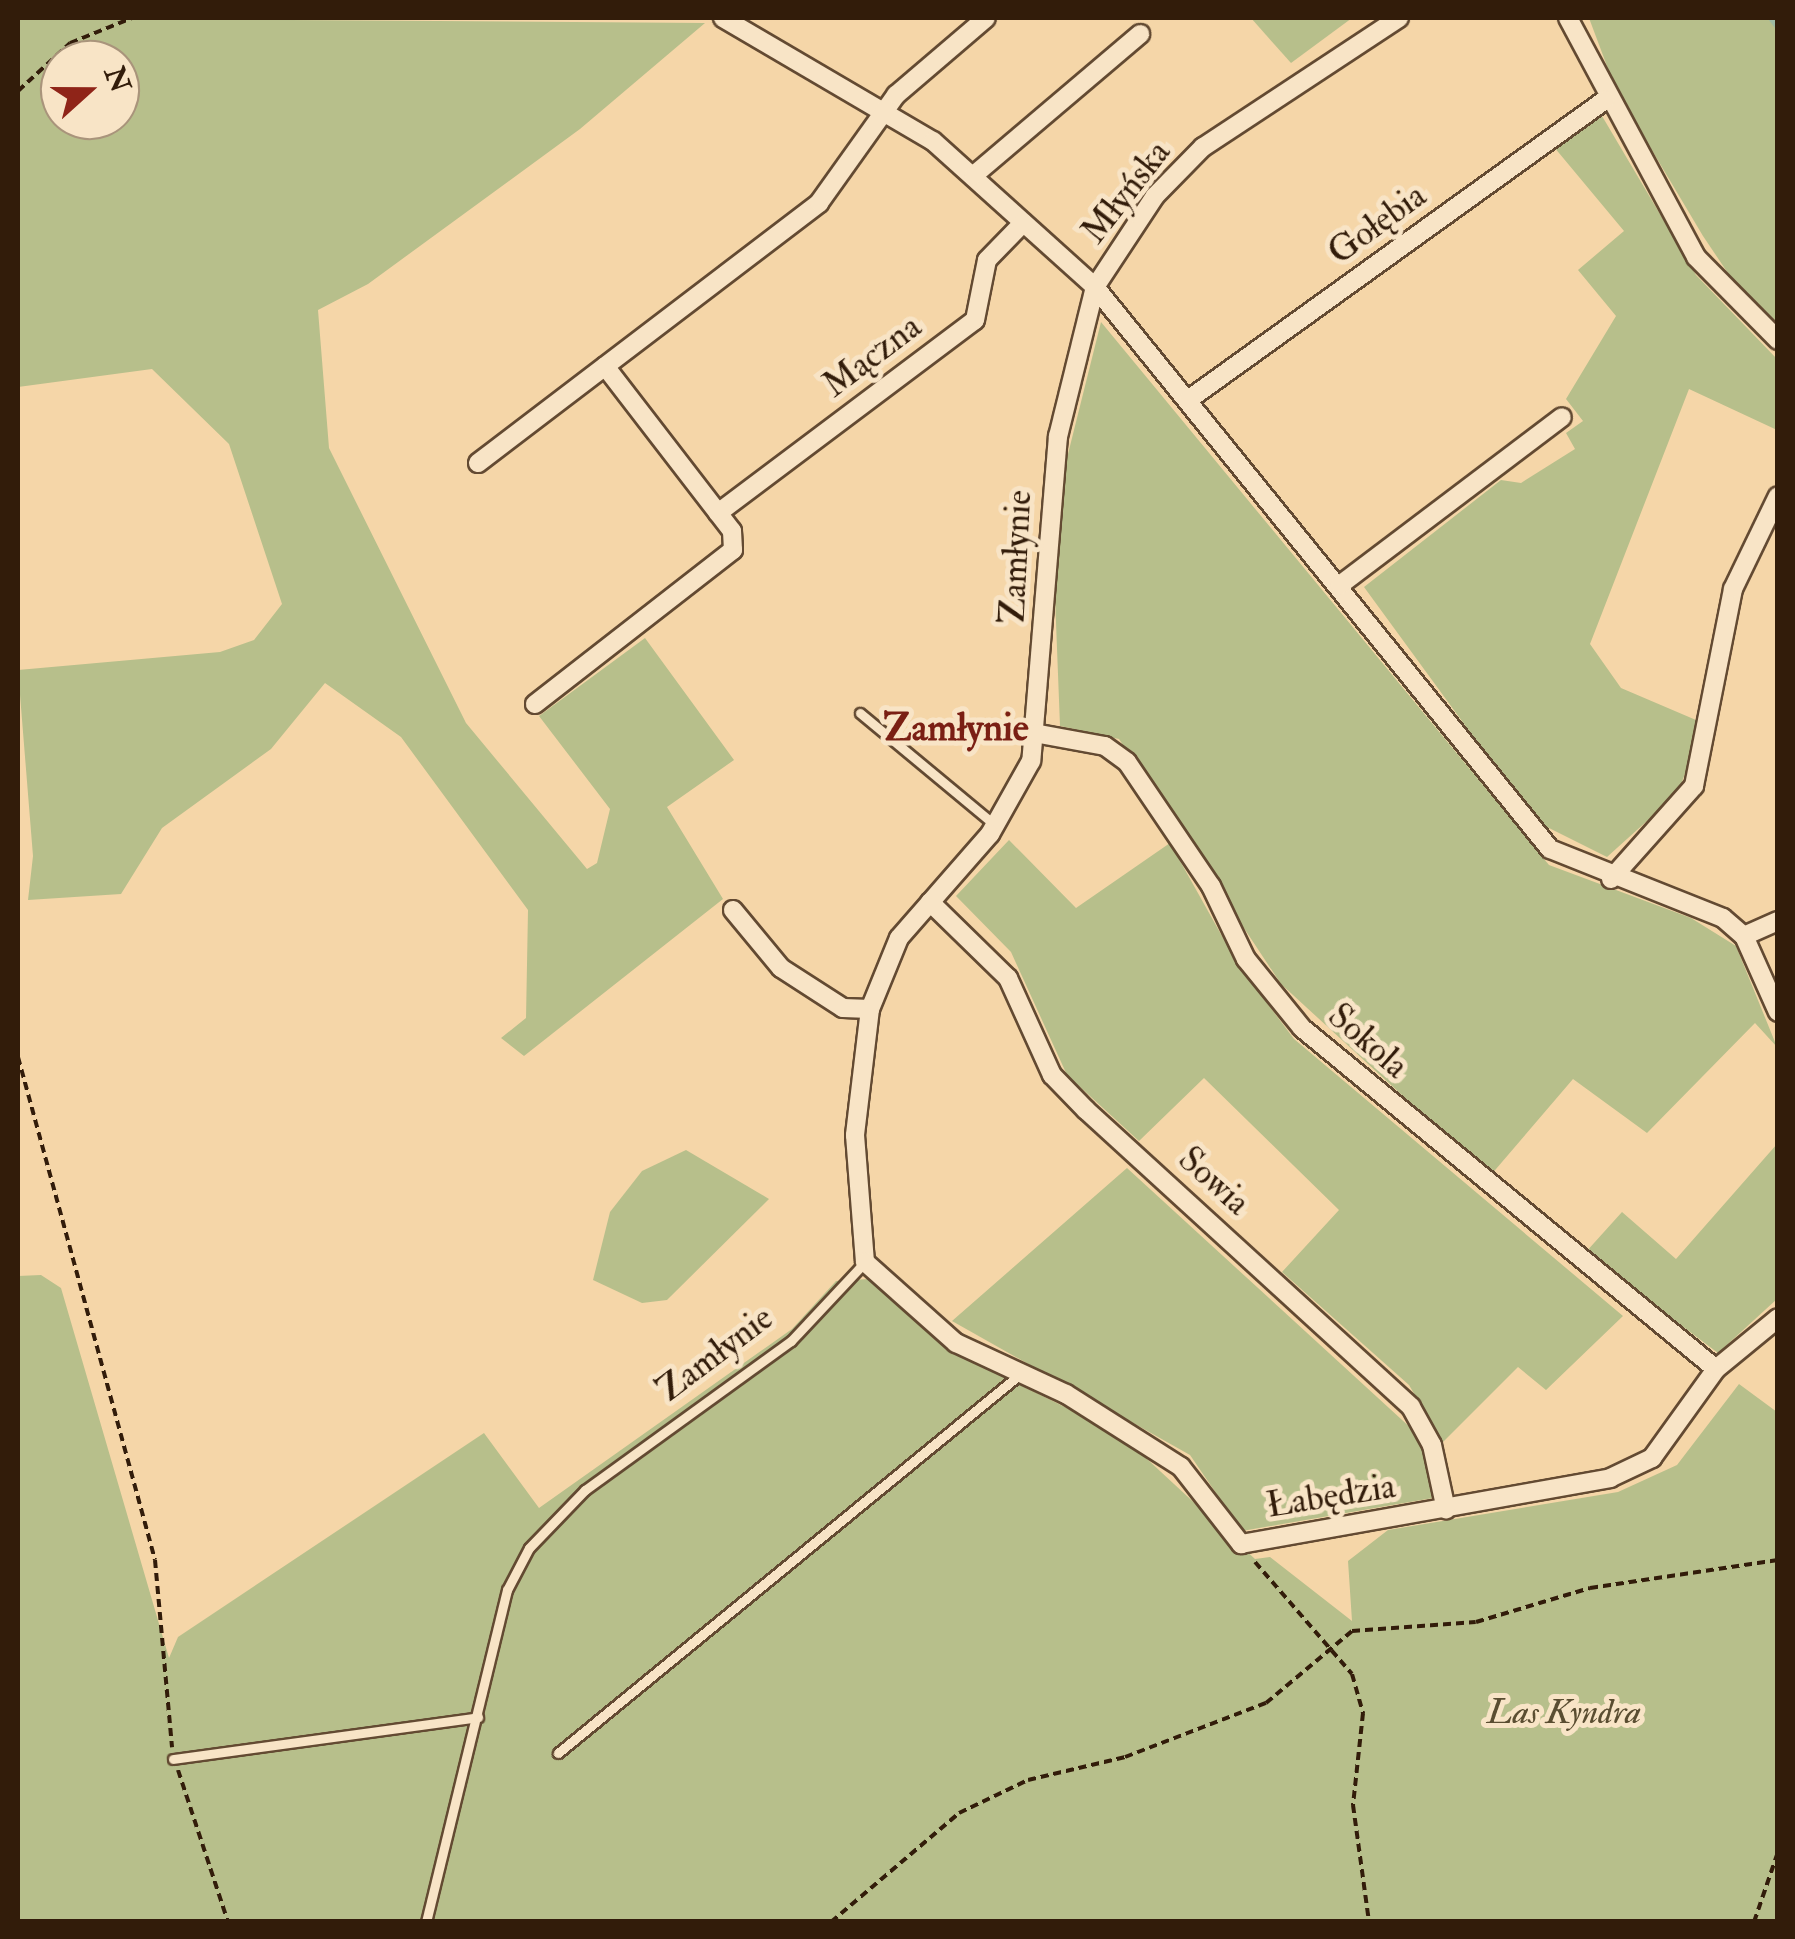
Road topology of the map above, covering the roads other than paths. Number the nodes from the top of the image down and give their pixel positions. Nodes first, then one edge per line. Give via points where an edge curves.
1 (723, 18) edge
2 (986, 18) edge
3 (1398, 18) edge
4 (1568, 18) edge
5 (1140, 34) dead end
6 (1604, 100) junction
7 (886, 108) junction
8 (974, 175) junction
9 (1023, 224) junction
10 (1096, 287) junction
11 (1778, 340) edge
12 (605, 366) junction
13 (1188, 400) junction
14 (1562, 417) dead end
15 (478, 463) dead end
16 (1778, 496) edge
17 (718, 512) junction
18 (1340, 585) junction
19 (535, 704) dead end
20 (860, 713) dead end
21 (1034, 733) junction
22 (995, 825) junction
23 (1611, 879) junction
24 (930, 902) junction
25 (733, 910) dead end
26 (1778, 921) edge
27 (1744, 936) junction
28 (870, 1009) junction
29 (1778, 1012) edge
30 (864, 1262) junction
31 (1778, 1318) edge
32 (1716, 1368) junction
33 (1022, 1373) junction
34 (1446, 1510) junction
35 (478, 1717) junction
36 (558, 1753) dead end
37 (173, 1759) road end
38 (426, 1922) edge

1 - 7 street, Młyńska
2 - 7 street
3 - 10 street, Młyńska via 1204,148 1156,196
4 - 6 street
5 - 8 street
6 - 11 street via 1696,257
6 - 13 street, Gołębia
7 - 8 street, Młyńska
7 - 12 street via 818,203
8 - 9 street, Młyńska
9 - 10 street, Młyńska
9 - 17 street, Mączna via 986,260 975,320
10 - 13 street
10 - 21 street, Zamłynie via 1058,436
12 - 15 street
12 - 17 street
13 - 18 street
14 - 18 street
16 - 23 street via 1733,589 1694,786
17 - 19 street via 732,531 722,564
18 - 23 street via 1550,849
20 - 22 lane
21 - 22 street, Zamłynie via 1031,761
21 - 32 street, Sokola via 1105,746 1126,762 1211,886 1246,959 1302,1028
22 - 24 street, Zamłynie
23 - 27 street via 1688,902
24 - 28 street, Zamłynie via 899,938
24 - 34 street, Sowia via 1008,978 1052,1074 1086,1110 1412,1407 1432,1445
25 - 28 street via 781,968 843,1008
26 - 27 street
27 - 29 street
28 - 30 street, Zamłynie via 855,1135
30 - 33 street, Łabędzia via 956,1342
30 - 35 lane, Zamłynie via 791,1342 585,1490 529,1548 507,1590
31 - 32 street, Łabędzia
32 - 34 street, Łabędzia via 1652,1458 1610,1478
33 - 34 street, Łabędzia via 1181,1467 1240,1544
33 - 36 lane
35 - 37 lane
35 - 38 lane, Zamłynie

